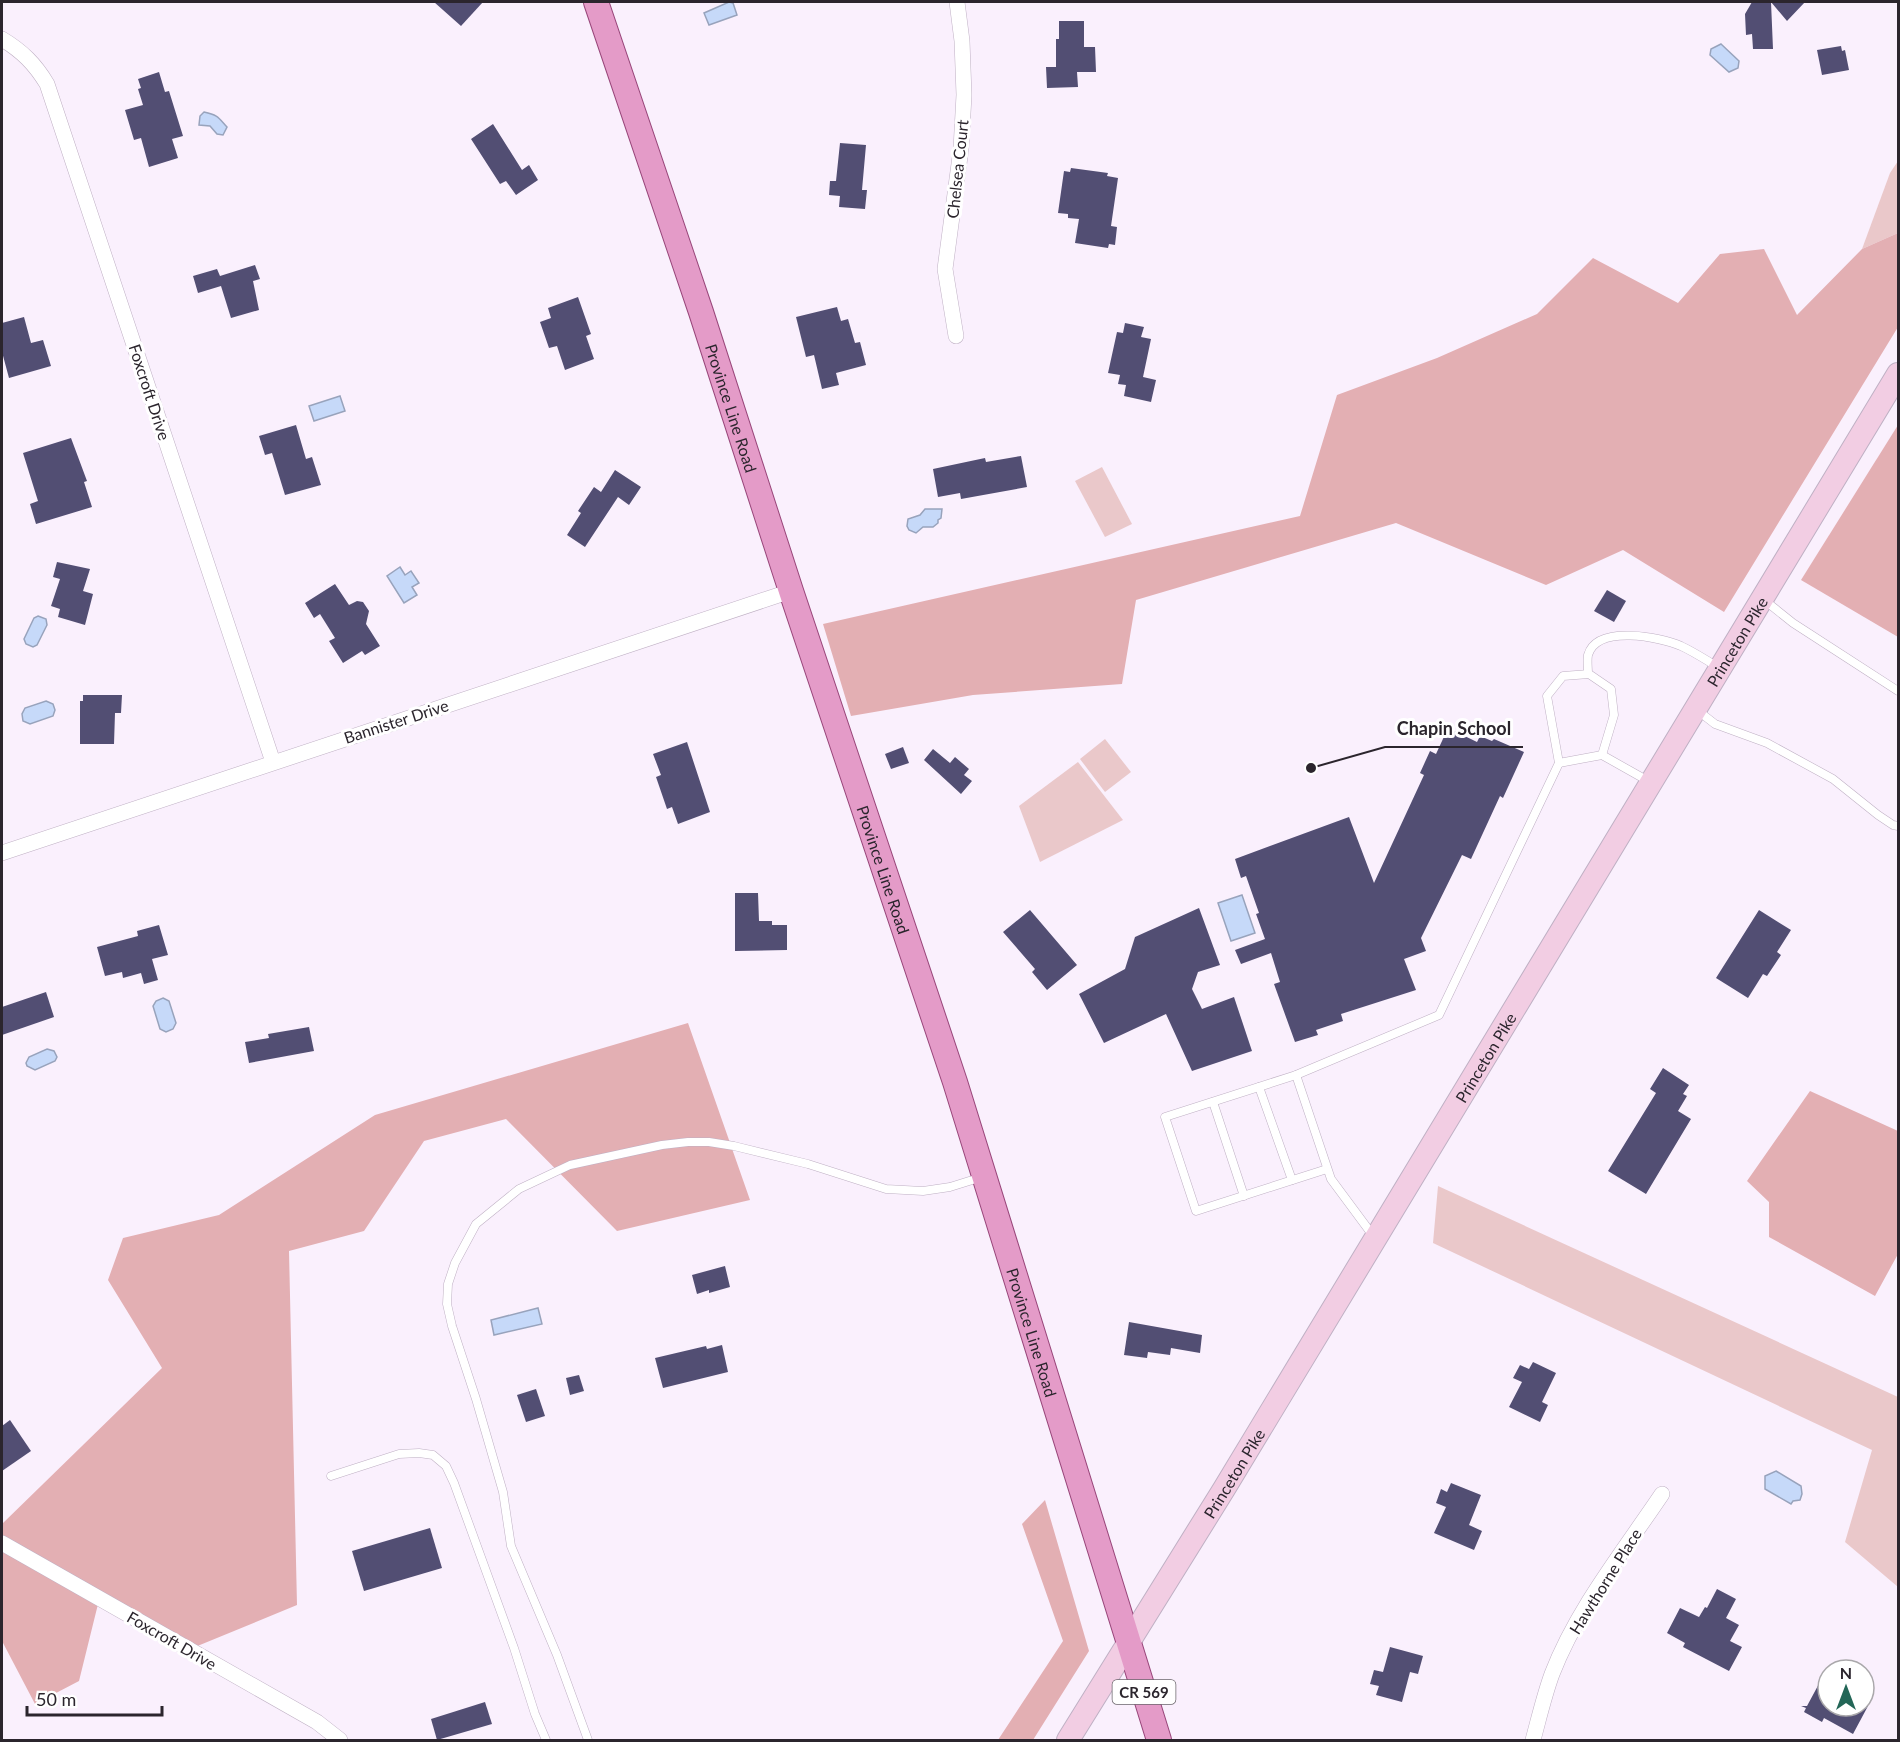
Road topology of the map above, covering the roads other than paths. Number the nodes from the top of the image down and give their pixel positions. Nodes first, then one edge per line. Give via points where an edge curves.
1 (596, 2) edge
2 (957, 2) edge
3 (2, 39) edge
4 (956, 336) dead end
5 (1899, 374) edge
6 (791, 591) junction
7 (1763, 598) junction
8 (1720, 668) junction
9 (1588, 674) junction
10 (1899, 690) edge
11 (1695, 709) junction
12 (1602, 755) junction
13 (273, 762) junction
14 (1559, 763) junction
15 (1651, 783) junction
16 (1899, 826) edge
17 (2, 853) edge
18 (1296, 1075) junction
19 (1259, 1087) junction
20 (1213, 1102) junction
21 (1327, 1169) junction
22 (984, 1176) junction
23 (1292, 1180) junction
24 (1244, 1196) junction
25 (1375, 1239) junction
26 (331, 1476) dead end
27 (1662, 1494) dead end
28 (2, 1544) edge
29 (1129, 1643) junction
30 (340, 1740) edge
31 (546, 1740) edge
32 (588, 1740) edge
33 (1068, 1740) edge
34 (1159, 1740) edge
35 (1533, 1740) edge

1 - 6 main road, Province Line Road
2 - 4 street, Chelsea Court via 962,41 962,149 945,269
3 - 13 street, Foxcroft Drive via 34,64 47,84
5 - 7 main road, Princeton Pike
6 - 13 street, Bannister Drive
6 - 22 main road, Province Line Road
7 - 8 main road, Princeton Pike
7 - 10 lane via 1793,623
8 - 9 lane via 1679,645 1636,635 1610,637 1593,646 1588,656
8 - 11 main road, Princeton Pike
9 - 12 lane via 1611,689 1614,715
9 - 14 lane via 1563,676 1547,696
11 - 15 main road, Princeton Pike
11 - 16 lane via 1715,724 1767,744 1833,779 1878,815
12 - 14 lane
12 - 15 lane
13 - 17 street, Bannister Drive
14 - 18 lane via 1439,1015
15 - 25 main road, Princeton Pike
18 - 19 lane
18 - 21 lane
19 - 20 lane
19 - 23 lane
20 - 24 lane
20 - 24 lane via 1165,1117 1175,1148 1196,1211
21 - 23 lane
21 - 25 lane via 1330,1179
22 - 29 main road, Province Line Road
22 - 32 lane via 923,1191 886,1189 734,1146 709,1142 662,1144 570,1165 519,1189 476,1224 454,1263 447,1304 503,1492 511,1546
23 - 24 lane
25 - 29 main road, Princeton Pike
26 - 31 lane via 399,1454 433,1455 446,1466
27 - 35 street, Hawthorne Place via 1574,1628 1553,1672
28 - 30 street, Foxcroft Drive via 317,1722
29 - 33 main road, Princeton Pike / CR 569
29 - 34 main road, Province Line Road / CR 569

